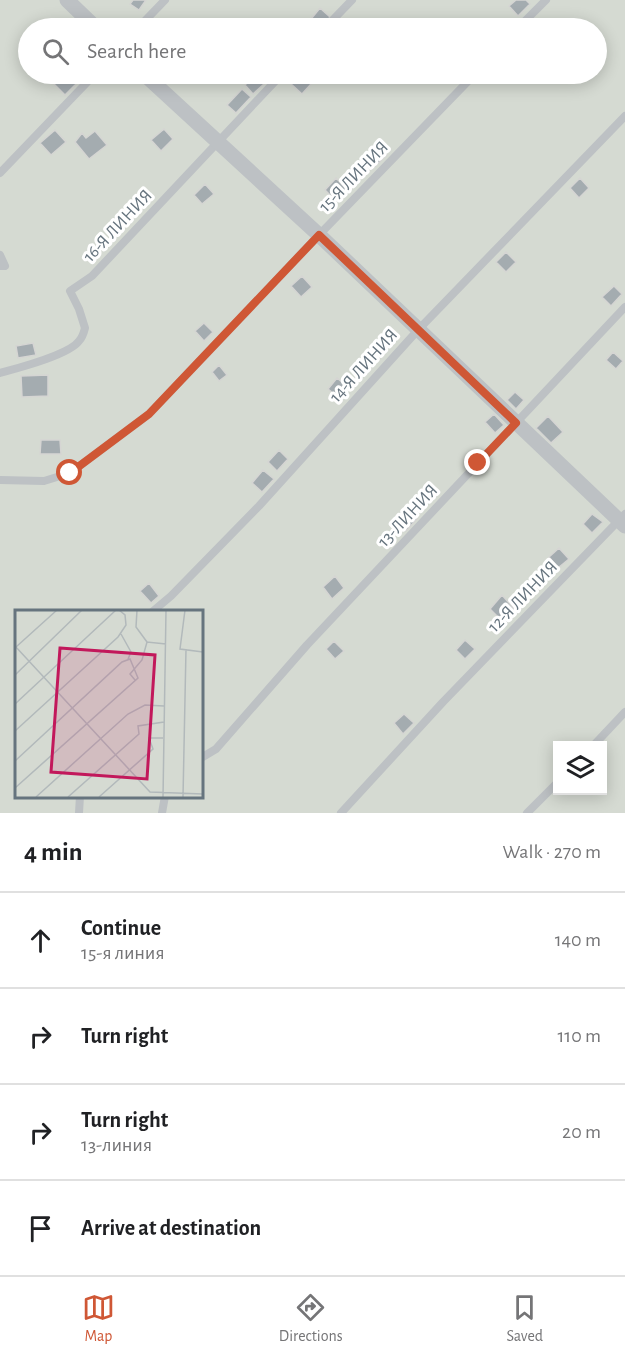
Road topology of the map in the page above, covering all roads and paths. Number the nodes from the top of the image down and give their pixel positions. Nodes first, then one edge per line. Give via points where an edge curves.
1 (67, 0) edge
2 (165, 0) edge
3 (352, 0) edge
4 (546, 0) edge
5 (86, 18) edge
6 (148, 18) edge
7 (335, 18) edge
8 (528, 18) edge
9 (85, 84) edge
10 (155, 84) edge
11 (272, 84) edge
12 (465, 84) edge
13 (625, 116) edge
14 (218, 140) junction
15 (0, 173) edge
16 (319, 235) junction
17 (0, 255) edge
18 (0, 266) edge
19 (625, 307) edge
20 (418, 330) junction
21 (0, 373) edge
22 (516, 423) junction
23 (0, 480) edge
24 (623, 520) edge
25 (154, 610) edge
26 (625, 712) edge
27 (597, 741) edge
28 (202, 757) edge
29 (553, 787) edge
30 (80, 798) edge
31 (165, 798) edge
32 (79, 813) edge
33 (162, 813) edge
34 (341, 813) edge
35 (527, 813) edge

1 - 5 street
2 - 6 lane
3 - 7 lane
4 - 8 lane
9 - 15 lane
10 - 14 street
11 - 14 lane, 16-Я ЛИНИЯ
12 - 16 lane, 15-Я ЛИНИЯ
13 - 20 lane, 14-Я ЛИНИЯ
14 - 16 street
14 - 21 lane, 16-Я ЛИНИЯ via 92,276 70,291 86,328 79,342 67,351
16 - 20 street
16 - 23 lane, 15-Я ЛИНИЯ via 149,414 70,473 44,481
17 - 18 lane via 5,266
19 - 22 lane, 13-ЛИНИЯ
20 - 22 street
20 - 25 lane, 14-Я ЛИНИЯ via 259,506
22 - 24 street
22 - 28 lane, 13-ЛИНИЯ via 307,645 216,749
24 - 34 lane, 12-Я ЛИНИЯ via 443,702
26 - 27 lane
29 - 35 lane
30 - 32 lane
31 - 33 lane

